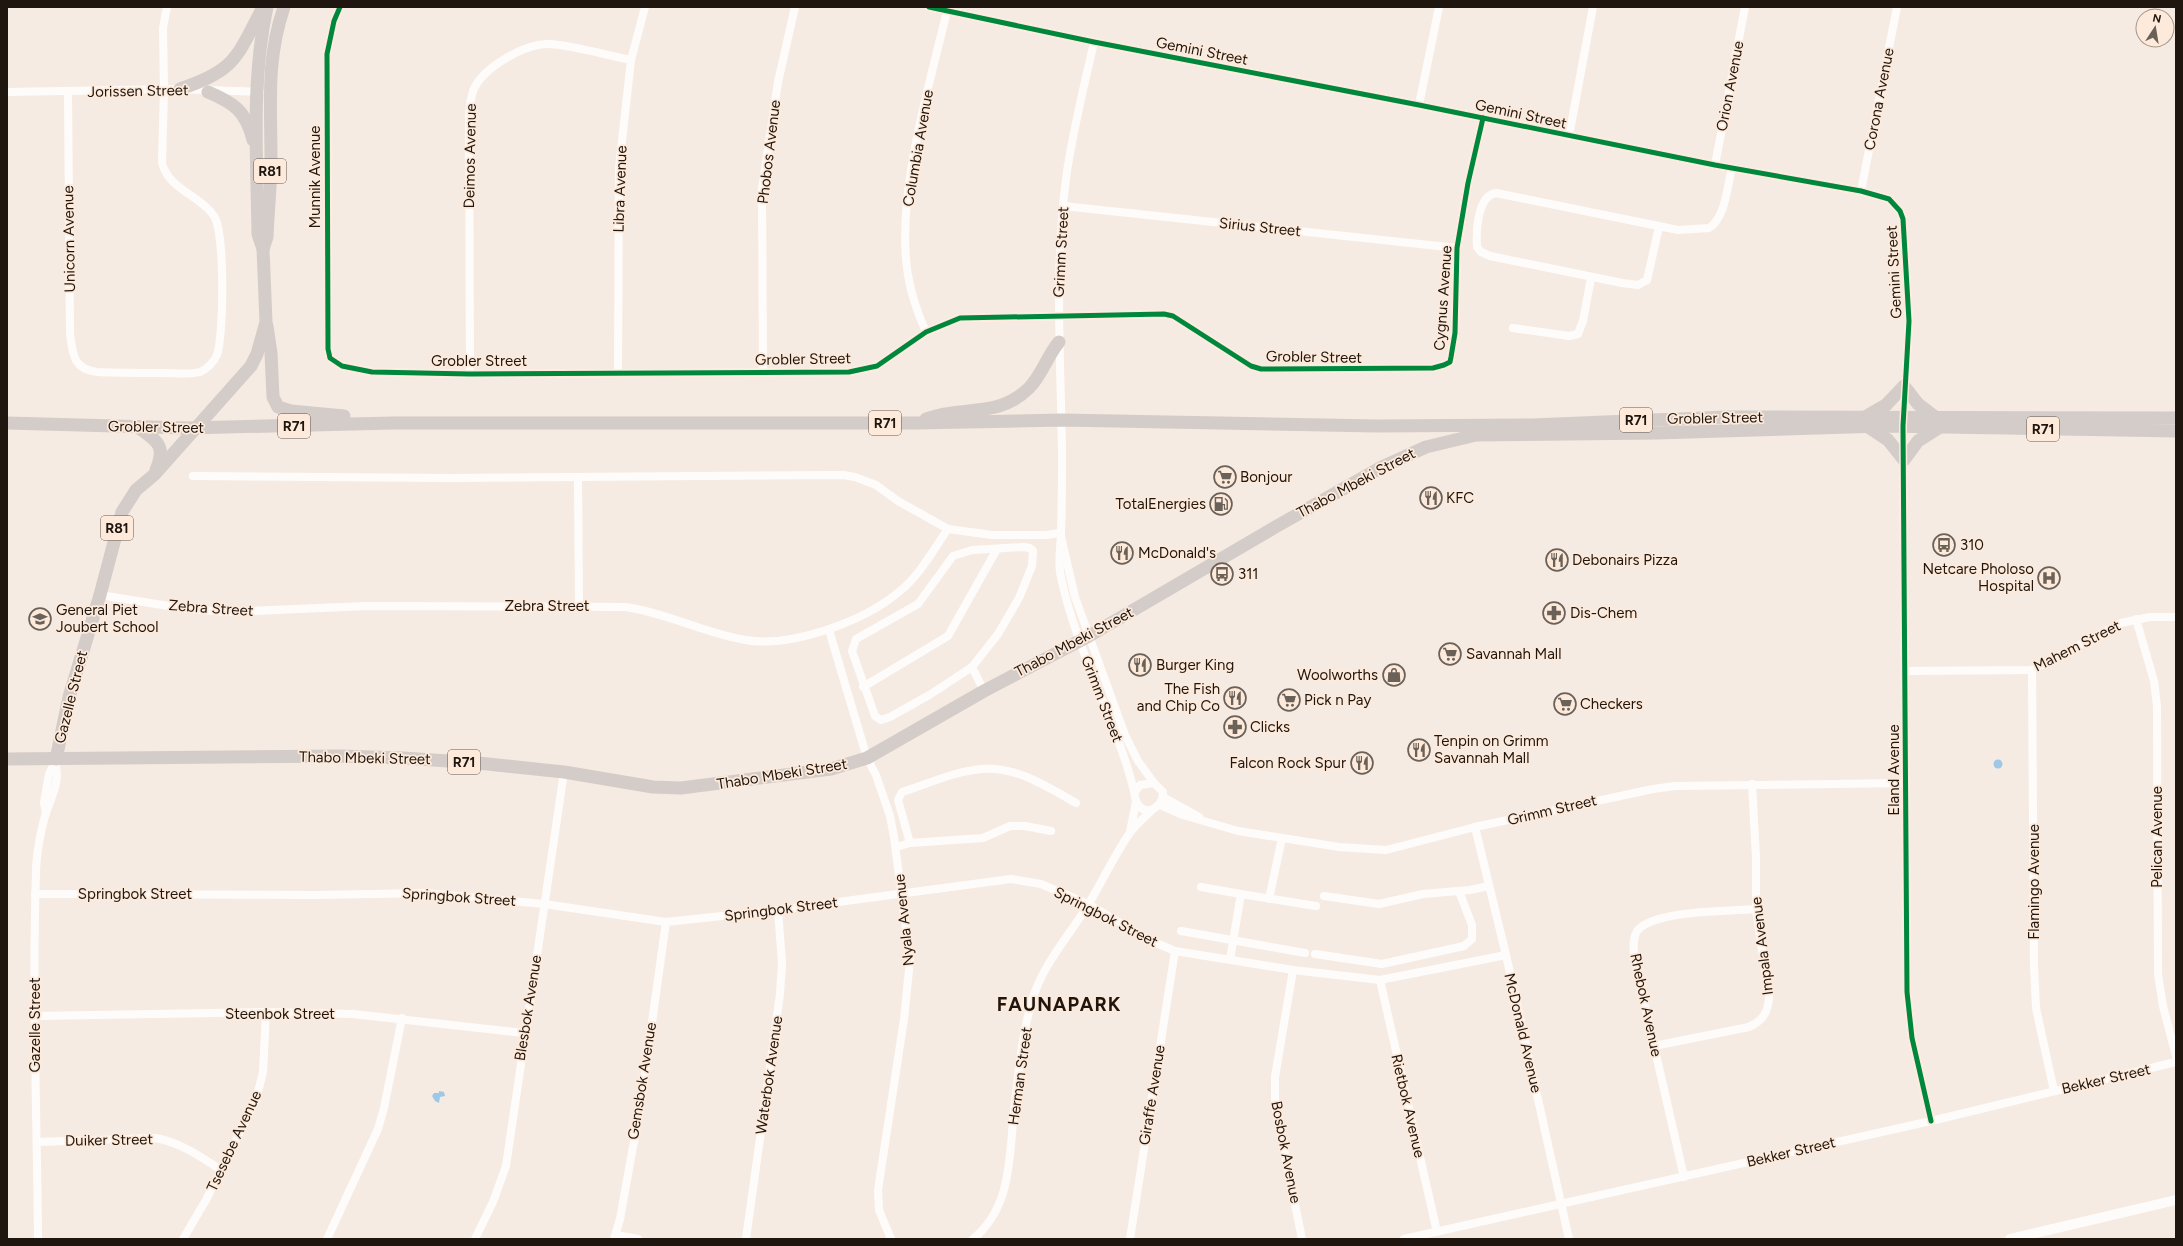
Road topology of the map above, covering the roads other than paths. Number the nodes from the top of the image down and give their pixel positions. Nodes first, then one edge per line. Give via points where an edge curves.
1 (167, 7) edge
2 (264, 7) edge
3 (267, 7) edge
4 (284, 7) edge
5 (340, 7) edge
6 (644, 7) edge
7 (795, 7) edge
8 (929, 7) edge
9 (1439, 7) edge
10 (1593, 7) edge
11 (1745, 7) edge
12 (1897, 7) edge
13 (947, 11) junction
14 (1094, 42) junction
15 (631, 60) junction
16 (180, 89) junction
17 (164, 90) junction
18 (7, 92) edge
19 (68, 92) junction
20 (208, 92) junction
21 (263, 92) junction
22 (1419, 104) junction
23 (1483, 118) junction
24 (1569, 136) junction
25 (257, 157) junction
26 (1715, 165) junction
27 (1732, 168) junction
28 (1861, 191) junction
29 (1063, 206) junction
30 (1659, 227) junction
31 (1457, 248) junction
32 (264, 249) junction
33 (1591, 278) junction
34 (1058, 316) junction
35 (266, 322) junction
36 (1513, 328) dead end
37 (926, 332) junction
38 (1059, 342) junction
39 (328, 349) joint
40 (1450, 362) joint
41 (764, 371) junction
42 (618, 372) junction
43 (470, 374) junction
44 (1904, 386) junction
45 (2176, 418) edge
46 (1062, 420) junction
47 (1904, 421) junction
48 (1866, 422) junction
49 (1937, 422) junction
50 (7, 423) edge
51 (393, 423) junction
52 (917, 423) junction
53 (1546, 425) junction
54 (1377, 426) junction
55 (137, 427) junction
56 (194, 428) junction
57 (2176, 431) edge
58 (1476, 435) junction
59 (1904, 460) junction
60 (155, 474) junction
61 (193, 476) dead end
62 (578, 478) junction
63 (948, 529) junction
64 (1061, 535) junction
65 (997, 549) junction
66 (100, 594) junction
67 (579, 605) junction
68 (2176, 616) edge
69 (2136, 619) junction
70 (829, 630) junction
71 (1085, 638) junction
72 (972, 667) junction
73 (2032, 670) junction
74 (1906, 671) junction
75 (863, 687) junction
76 (984, 691) junction
77 (867, 758) junction
78 (7, 759) edge
79 (55, 761) junction
80 (564, 772) junction
81 (1154, 783) junction
82 (1906, 783) junction
83 (1752, 784) junction
84 (1135, 792) junction
85 (1163, 797) junction
86 (1136, 802) junction
87 (1076, 803) dead end
88 (1160, 805) junction
89 (1152, 810) junction
90 (1204, 821) junction
91 (1475, 827) junction
92 (1050, 831) dead end
93 (1130, 833) junction
94 (1282, 838) junction
95 (910, 843) junction
96 (896, 847) junction
97 (1489, 886) junction
98 (1201, 887) dead end
99 (1459, 891) junction
100 (35, 894) junction
101 (902, 894) junction
102 (1241, 894) junction
103 (1324, 896) dead end
104 (1269, 899) junction
105 (544, 904) junction
106 (1088, 904) junction
107 (1316, 906) dead end
108 (1756, 909) junction
109 (778, 910) junction
110 (666, 922) junction
111 (1181, 931) dead end
112 (1233, 939) junction
113 (1175, 950) junction
114 (1305, 953) dead end
115 (1315, 954) dead end
116 (1506, 955) junction
117 (1230, 959) junction
118 (1293, 970) junction
119 (1380, 980) junction
120 (266, 1012) junction
121 (36, 1016) junction
122 (402, 1018) junction
123 (524, 1033) junction
124 (1654, 1046) junction
125 (2176, 1056) edge
126 (2176, 1062) edge
127 (2054, 1091) junction
128 (1931, 1121) junction
129 (37, 1142) junction
130 (221, 1170) junction
131 (1684, 1177) junction
132 (2176, 1200) edge
133 (1561, 1203) junction
134 (1437, 1232) junction
135 (615, 1237) edge
136 (38, 1239) edge
137 (183, 1239) edge
138 (327, 1239) edge
139 (475, 1239) edge
140 (638, 1239) edge
141 (746, 1239) edge
142 (891, 1239) edge
143 (973, 1239) edge
144 (1130, 1239) edge
145 (1302, 1239) edge
146 (1404, 1239) edge
147 (1569, 1239) edge
148 (2010, 1239) edge

1 - 17 street via 163,28
2 - 16 main road via 234,60 213,76
3 - 21 main road, R81 via 259,54
4 - 21 main road, R81
5 - 39 street, Munnik Avenue via 334,21 327,54
6 - 15 street, Libra Avenue
7 - 41 street, Phobos Avenue via 778,82 762,189
8 - 13 street, Gemini Street
9 - 22 street
10 - 24 street
11 - 26 street, Orion Avenue
12 - 28 street, Corona Avenue
13 - 14 street, Gemini Street
13 - 37 street, Columbia Avenue via 916,144 907,210 908,274 916,308
14 - 22 street, Gemini Street
14 - 29 street, Grimm Street via 1069,159
15 - 42 street, Libra Avenue via 618,187
15 - 43 street, Deimos Avenue via 541,44 514,54 484,75 475,87 470,103 469,130
16 - 17 street, Jorissen Street
16 - 20 street, Jorissen Street
17 - 19 street, Jorissen Street
17 - 19 street, Unicorn Avenue via 164,170 174,184 210,212 219,229 222,283 218,350 211,364 195,372 97,372 79,367 73,354 70,334
18 - 19 street, Jorissen Street
20 - 21 street, Jorissen Street
20 - 25 main road via 230,101 242,113
21 - 25 main road, R81
21 - 32 main road, R81 via 271,157 267,237
22 - 23 street, Gemini Street
23 - 24 street, Gemini Street
23 - 31 street, Cygnus Avenue
24 - 26 street, Gemini Street
25 - 32 main road, R81 via 258,234
26 - 27 street, Gemini Street
27 - 28 street, Gemini Street
27 - 30 street via 1721,212 1713,225 1701,230 1688,231
28 - 44 street, Gemini Street via 1889,199 1900,211 1903,219 1909,321
29 - 31 street, Sirius Street
29 - 34 street, Grimm Street
30 - 33 street via 1649,274 1643,283 1638,285
30 - 33 street via 1500,193 1492,194 1485,199 1476,239 1481,252
31 - 40 street, Cygnus Avenue via 1454,342
32 - 35 main road, R81
33 - 36 street via 1578,334 1569,336
34 - 37 street, Grobler Street via 960,318
34 - 38 street, Grimm Street
34 - 40 street, Grobler Street via 1170,315 1251,366 1269,370 1426,369
35 - 51 main road via 271,353 273,397 278,407 329,416 365,416
35 - 56 main road, R81 via 251,366
37 - 41 street, Grobler Street via 884,362 870,368 849,372
38 - 46 street, Grimm Street
38 - 52 main road via 1034,382 1010,402 988,410 939,414
39 - 43 street, Grobler Street via 330,358 334,361 356,370
41 - 42 street, Grobler Street
42 - 43 street, Grobler Street
44 - 47 street, Gemini Street
44 - 48 main road
44 - 49 main road
45 - 49 main road, Grobler Street / R71
46 - 52 main road, Grobler Street / R71
46 - 54 main road, Grobler Street / R71
46 - 64 street, Grimm Street
47 - 48 main road, Grobler Street / R71
47 - 49 main road, Grobler Street / R71
47 - 59 street, Eland Avenue
48 - 53 main road, Grobler Street / R71 via 1726,417
48 - 58 main road, Grobler Street / R71 via 1657,433
48 - 59 main road via 1888,440
49 - 57 main road, Grobler Street / R71
49 - 59 main road
50 - 55 main road, Grobler Street / R71
51 - 52 main road, Grobler Street / R71
51 - 56 main road, Grobler Street / R71
53 - 54 main road, Grobler Street / R71
53 - 58 main road via 1527,431
54 - 58 main road
55 - 56 main road, Grobler Street / R71
55 - 60 main road via 160,445 161,454
56 - 60 main road, Gazelle Street / R81
58 - 71 main road, Thabo Mbeki Street / R71 via 1426,446 1382,467
59 - 74 street, Eland Avenue
60 - 66 main road, Gazelle Street / R81 via 136,490 122,512
61 - 62 street
62 - 63 street via 855,477 876,485 898,501
62 - 67 street
63 - 64 street via 992,535
63 - 70 street, Zebra Street via 913,579 901,591 873,609
64 - 71 street, Grimm Street
65 - 72 street via 1030,548 1034,557 1019,598 985,652
65 - 75 street via 948,636
65 - 75 street via 972,550 953,556 918,604 856,639 852,651
66 - 67 street, Zebra Street via 188,609 228,612 367,606
66 - 79 main road, Gazelle Street / R81 via 69,697
67 - 70 street, Zebra Street via 643,609 734,637 757,641 783,640
68 - 69 street, Mahem Street
69 - 73 street, Mahem Street via 2109,628
69 - 125 street, Pelican Avenue via 2156,693 2158,974
70 - 77 street, Nyala Avenue
71 - 76 main road, Thabo Mbeki Street / R71
71 - 81 street, Grimm Street via 1125,735 1138,761
71 - 84 street, Grimm Street
72 - 75 street via 931,694 881,720 872,712
72 - 76 street
73 - 74 street, Mahem Street
73 - 127 street, Flamingo Avenue via 2036,1008
74 - 82 street, Eland Avenue
76 - 77 main road, Thabo Mbeki Street / R71
77 - 80 main road, Thabo Mbeki Street / R71 via 831,769 681,788 653,787
77 - 96 street, Nyala Avenue via 876,775 890,816
78 - 79 main road, Thabo Mbeki Street / R71
79 - 80 main road, Thabo Mbeki Street / R71 via 340,756 478,763
79 - 100 street, Gazelle Street via 58,775 46,813 36,862
80 - 105 street, Blesbok Avenue
81 - 84 street via 1140,785
81 - 85 street via 1161,788
82 - 83 street, Grimm Street
82 - 128 street, Eland Avenue via 1907,992 1912,1038
83 - 91 street, Grimm Street via 1653,789
83 - 108 street, Impala Avenue
84 - 86 street
85 - 88 street
85 - 90 street, Grimm Street
86 - 89 street via 1142,809
86 - 93 street, Herman Street
87 - 95 street via 1036,781 1011,772 983,769 967,771 899,795 898,800
88 - 89 street
88 - 90 street, Grimm Street
89 - 93 street, Herman Street
90 - 94 street, Grimm Street via 1238,831
91 - 94 street, Grimm Street via 1386,850 1339,847
91 - 97 street, McDonald Avenue
92 - 95 street via 1010,826 983,838
93 - 106 street, Herman Street
94 - 104 street
95 - 96 street
96 - 101 street, Nyala Avenue
97 - 99 street
97 - 116 street, McDonald Avenue
98 - 102 street
99 - 103 street via 1422,894 1379,904
99 - 115 street via 1472,925 1472,939 1464,946 1387,964
100 - 105 street, Springbok Street via 426,893
100 - 121 street, Gazelle Street
101 - 106 street, Springbok Street via 1011,879 1040,884
101 - 109 street, Springbok Street
101 - 142 street, Nyala Avenue via 910,960 909,976 878,1201
102 - 104 street
102 - 112 street
104 - 107 street
105 - 110 street, Springbok Street
105 - 123 street, Blesbok Avenue
106 - 113 street, Springbok Street via 1149,940
106 - 143 street, Herman Street via 1036,988 1026,1026 1006,1184 990,1222
108 - 124 street, Impala Avenue via 1769,998 1763,1018 1749,1026
108 - 124 street, Rhebok Avenue via 1663,917 1642,925 1636,932 1633,940 1634,958
109 - 110 street, Springbok Street
109 - 141 street, Waterbok Avenue via 782,963 780,994
110 - 135 street, Gemsbok Avenue via 640,1108
111 - 112 street
112 - 114 street
112 - 117 street
113 - 117 street, Springbok Street
113 - 144 street, Giraffe Avenue
116 - 119 street, Springbok Street
116 - 133 street, McDonald Avenue
117 - 118 street, Springbok Street
118 - 119 street, Springbok Street
118 - 145 street, Bosbok Avenue via 1274,1090
119 - 134 street, Rietbok Avenue
120 - 121 street, Steenbok Street
120 - 122 street, Steenbok Street
120 - 130 street, Tsesebe Avenue via 260,1087 250,1113
121 - 129 street, Gazelle Street
122 - 123 street, Steenbok Street
122 - 138 street via 379,1124
123 - 139 street, Blesbok Avenue via 504,1173
124 - 131 street, Rhebok Avenue
126 - 127 street, Bekker Street
127 - 128 street, Bekker Street
128 - 131 street, Bekker Street
129 - 130 street, Duiker Street via 156,1138 171,1141 190,1150
129 - 136 street, Gazelle Street
130 - 137 street, Tsesebe Avenue
131 - 133 street, Bekker Street
132 - 148 street
133 - 134 street, Bekker Street
133 - 147 street, McDonald Avenue
134 - 146 street, Bekker Street
135 - 140 street

